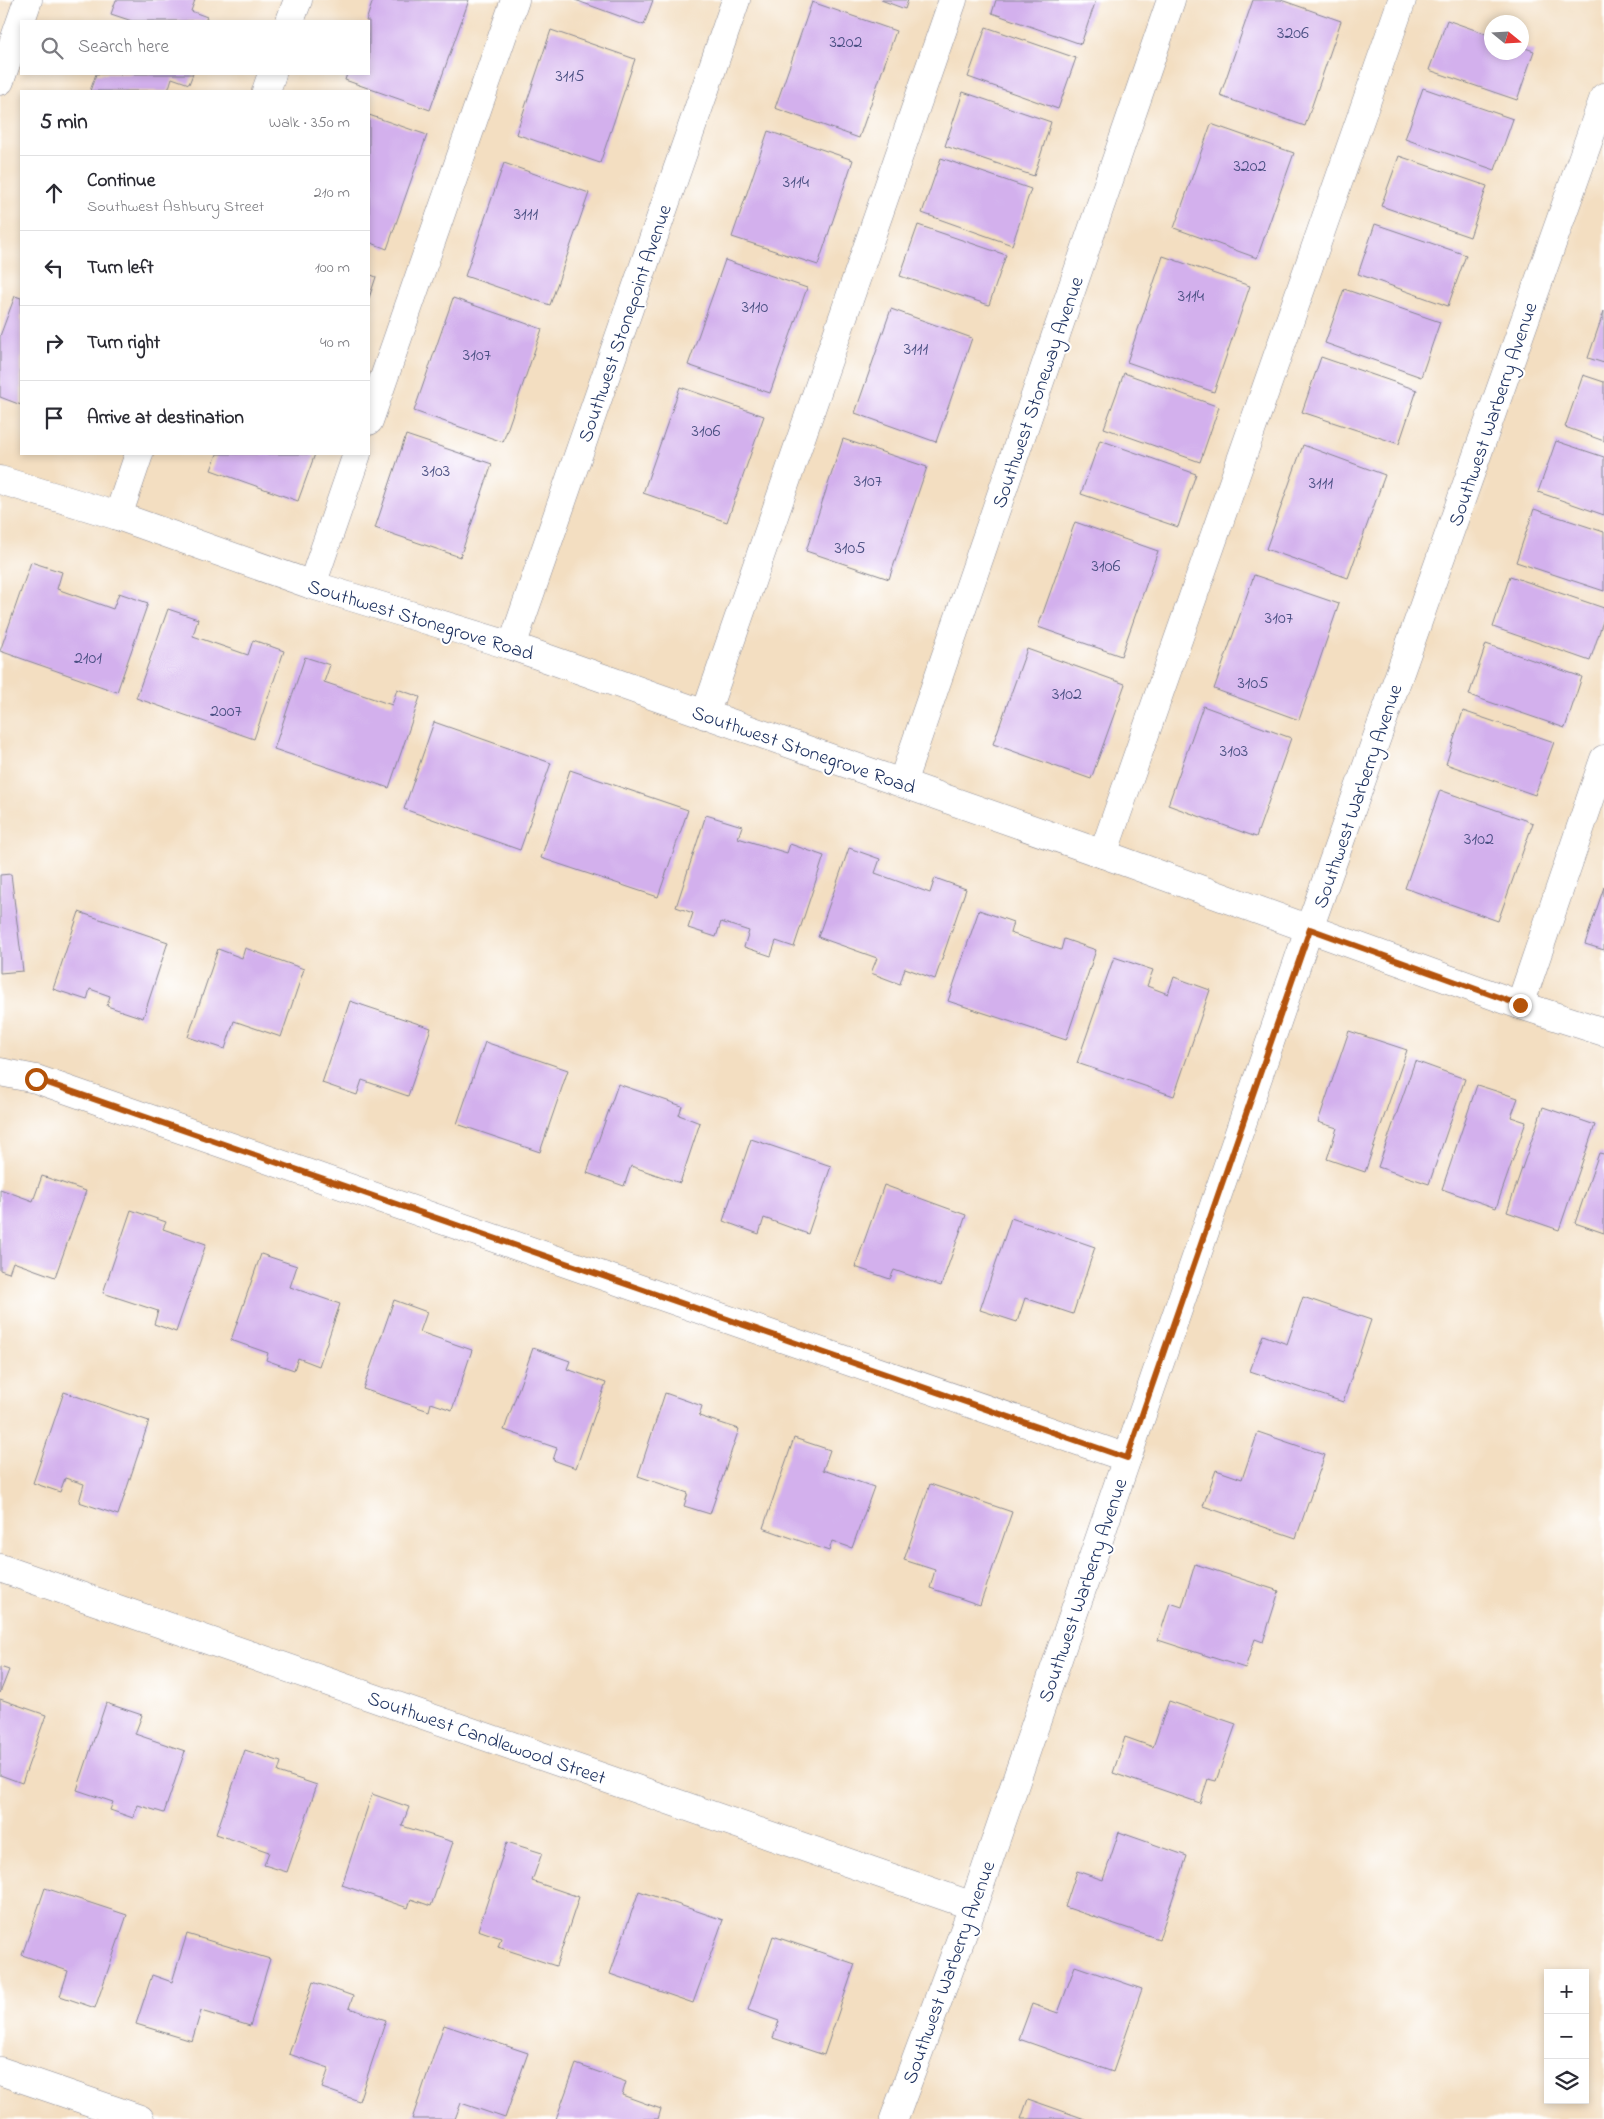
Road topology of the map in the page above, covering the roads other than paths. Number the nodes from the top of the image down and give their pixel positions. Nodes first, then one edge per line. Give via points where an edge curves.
1 (28, 0) edge
2 (298, 0) edge
3 (515, 0) edge
4 (736, 0) edge
5 (953, 0) edge
6 (1171, 0) edge
7 (1402, 0) edge
8 (21, 20) edge
9 (290, 20) edge
10 (20, 23) edge
11 (272, 75) edge
12 (0, 81) edge
13 (266, 90) edge
14 (1604, 97) edge
15 (370, 418) edge
16 (139, 455) edge
17 (357, 455) edge
18 (0, 480) edge
19 (118, 516) junction
20 (312, 585) junction
21 (512, 646) junction
22 (705, 715) junction
23 (1604, 759) edge
24 (902, 783) junction
25 (1103, 854) junction
26 (1310, 929) junction
27 (1520, 1005) junction
28 (1604, 1032) edge
29 (0, 1072) edge
30 (1127, 1458) junction
31 (0, 1568) edge
32 (973, 1906) junction
33 (0, 2072) edge
34 (140, 2119) edge
35 (894, 2119) edge

1 - 8 street
2 - 9 street
3 - 15 street
4 - 21 street, Southwest Stonepoint Avenue
5 - 22 street
6 - 24 street, Southwest Stoneway Avenue
7 - 25 street
10 - 12 street
11 - 13 street
14 - 26 street, Southwest Warberry Avenue
16 - 19 street
17 - 20 street
18 - 19 street, Southwest Stonegrove Road
19 - 20 street, Southwest Stonegrove Road
20 - 21 street, Southwest Stonegrove Road
21 - 22 street, Southwest Stonegrove Road
22 - 24 street, Southwest Stonegrove Road
23 - 27 street
24 - 25 street, Southwest Stonegrove Road
25 - 26 street, Southwest Stonegrove Road
26 - 27 street, Southwest Stonegrove Road
26 - 30 street, Southwest Warberry Avenue
27 - 28 street, Southwest Stonegrove Road
29 - 30 street via 36,1079
30 - 32 street, Southwest Warberry Avenue
31 - 32 street, Southwest Candlewood Street
32 - 35 street, Southwest Warberry Avenue
33 - 34 street

